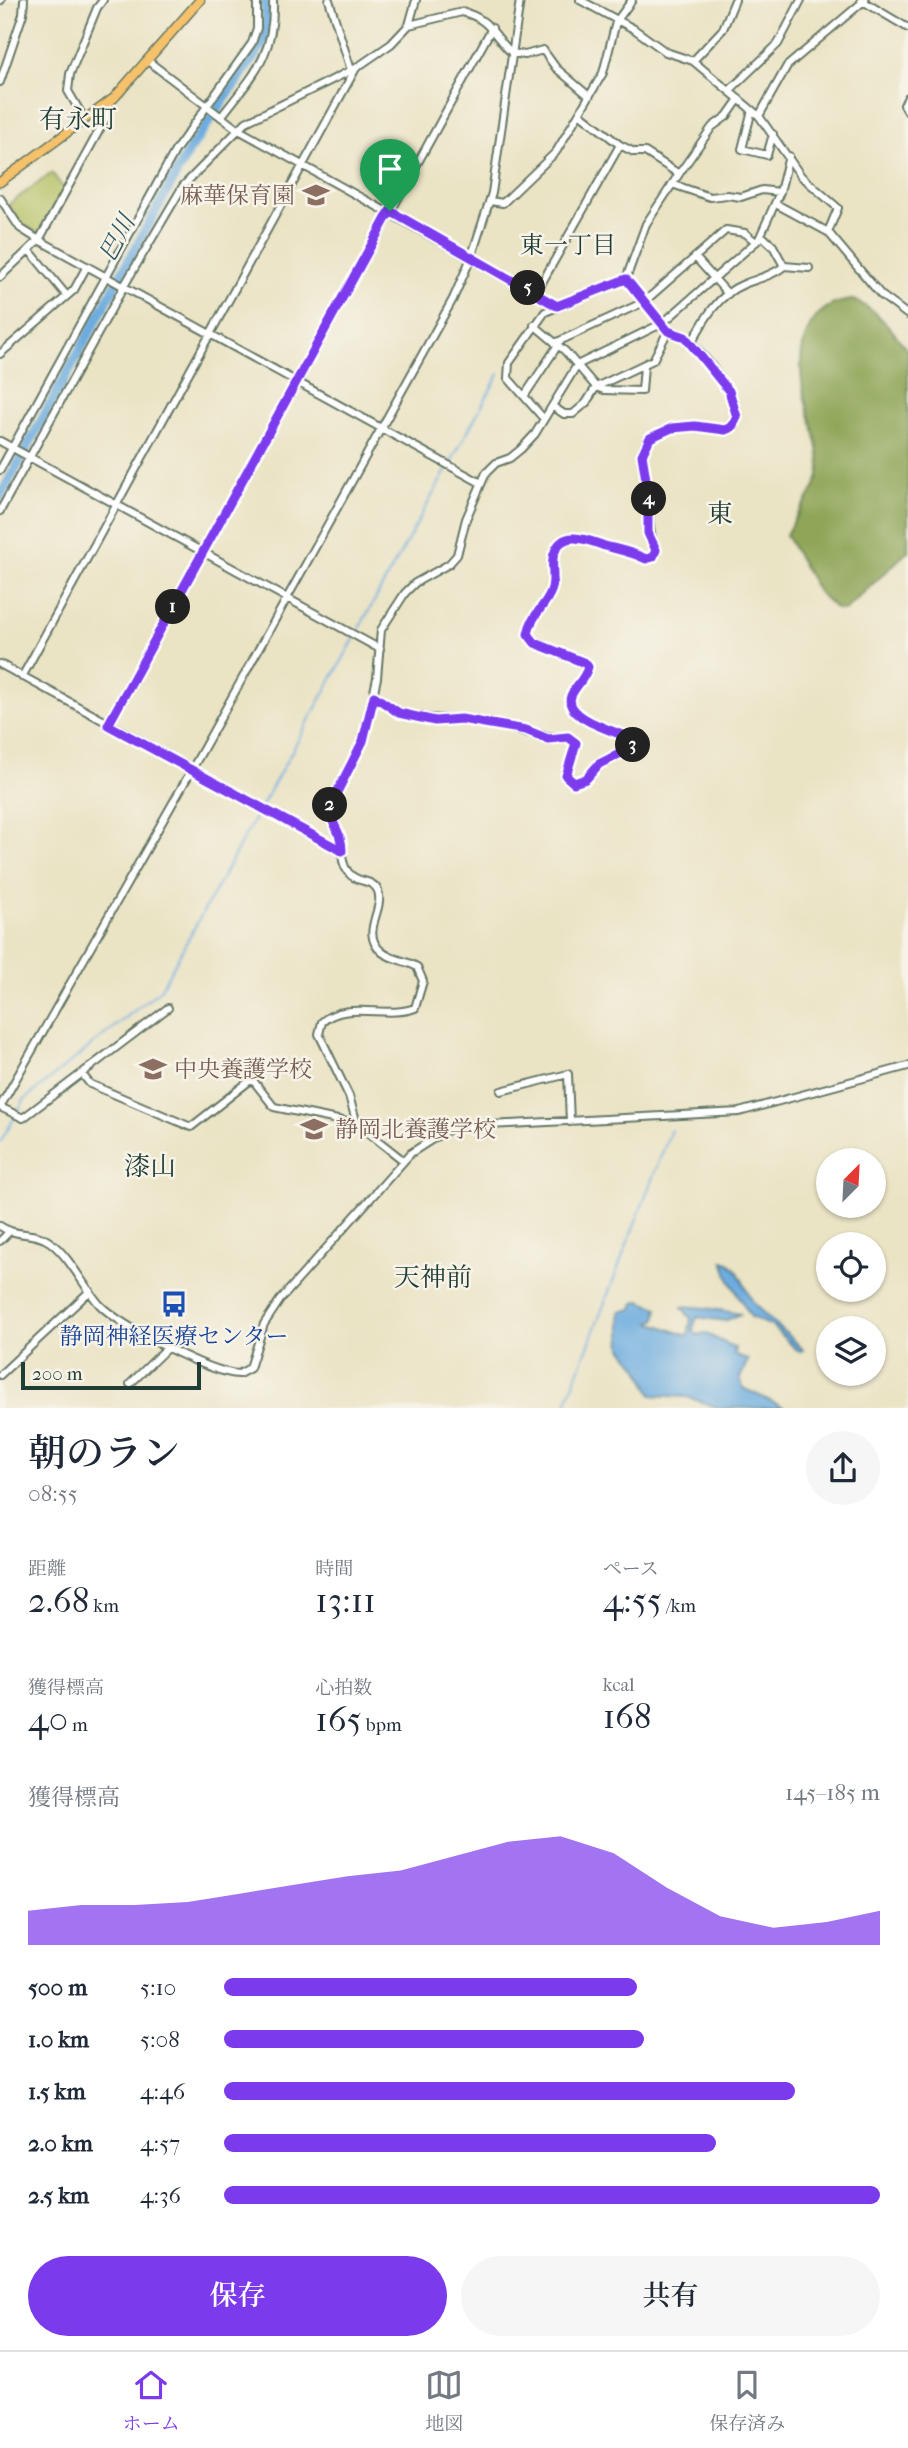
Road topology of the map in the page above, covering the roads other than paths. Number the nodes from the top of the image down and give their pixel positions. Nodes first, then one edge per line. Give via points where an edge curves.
1 (24, 0) edge
2 (103, 0) edge
3 (257, 0) edge
4 (273, 0) edge
5 (329, 0) edge
6 (416, 0) edge
7 (520, 0) edge
8 (580, 0) edge
9 (632, 0) edge
10 (735, 0) edge
11 (801, 0) edge
12 (198, 1) edge
13 (863, 1) edge
14 (616, 22) junction
15 (409, 25) junction
16 (492, 28) junction
17 (908, 29) edge
18 (512, 53) junction
19 (148, 61) junction
20 (692, 61) junction
21 (353, 69) junction
22 (0, 82) edge
23 (729, 91) junction
24 (589, 96) junction
25 (908, 97) edge
26 (738, 99) junction
27 (109, 103) junction
28 (207, 106) junction
29 (752, 110) junction
30 (908, 111) edge
31 (579, 113) junction
32 (759, 116) junction
33 (221, 117) junction
34 (85, 120) junction
35 (237, 129) junction
36 (774, 134) junction
37 (620, 145) junction
38 (789, 156) junction
39 (304, 165) junction
40 (679, 174) junction
41 (0, 182) edge
42 (672, 184) junction
43 (780, 192) junction
44 (0, 198) edge
45 (490, 201) junction
46 (775, 204) junction
47 (390, 211) junction
48 (828, 232) junction
49 (761, 235) junction
50 (39, 240) junction
51 (756, 242) junction
52 (29, 250) junction
53 (695, 257) junction
54 (471, 258) junction
55 (88, 266) junction
56 (784, 266) junction
57 (809, 268) dead end
58 (105, 276) junction
59 (0, 277) edge
60 (714, 278) junction
61 (626, 279) junction
62 (124, 286) junction
63 (536, 293) junction
64 (729, 294) junction
65 (67, 296) junction
66 (644, 302) junction
67 (557, 306) junction
68 (908, 315) edge
69 (663, 323) junction
70 (534, 325) junction
71 (668, 331) junction
72 (210, 334) junction
73 (556, 344) junction
74 (691, 344) junction
75 (0, 354) edge
76 (577, 365) junction
77 (644, 366) junction
78 (296, 382) junction
79 (596, 387) junction
80 (525, 395) junction
81 (552, 406) junction
82 (544, 419) junction
83 (381, 428) junction
84 (0, 441) edge
85 (12, 448) junction
86 (30, 457) junction
87 (0, 470) edge
88 (481, 483) junction
89 (116, 505) junction
90 (0, 511) edge
91 (202, 552) junction
92 (287, 599) junction
93 (380, 649) junction
94 (0, 664) edge
95 (22, 677) junction
96 (374, 696) junction
97 (108, 725) junction
98 (191, 771) junction
99 (342, 851) junction
100 (168, 1008) dead end
101 (908, 1066) edge
102 (82, 1074) junction
103 (501, 1091) dead end
104 (0, 1107) edge
105 (570, 1122) junction
106 (357, 1124) junction
107 (404, 1161) junction
108 (0, 1226) edge
109 (9, 1232) junction
110 (0, 1241) edge
111 (90, 1291) junction
112 (168, 1347) junction
113 (0, 1375) edge
114 (130, 1384) dead end

1 - 22 street
2 - 34 street via 68,91
3 - 28 street via 252,43
4 - 33 street via 269,48
5 - 21 street
6 - 15 street
7 - 18 street
8 - 14 street
9 - 14 street
10 - 20 street via 723,29
11 - 23 street via 778,44
12 - 19 main road
13 - 17 street
13 - 32 street via 787,66
14 - 20 street
14 - 24 street via 603,73
15 - 16 street via 462,12
15 - 21 street via 391,44
16 - 18 street
16 - 47 street
18 - 24 street via 543,50 556,68
18 - 45 street
19 - 27 main road
19 - 28 street
20 - 23 street
21 - 35 street
21 - 39 street
23 - 26 street
24 - 31 street
25 - 30 street via 904,105
26 - 29 street
26 - 40 street
27 - 34 main road
27 - 50 street via 106,118
28 - 33 street
28 - 58 street via 175,151
29 - 32 street
29 - 36 street via 742,149 767,155
31 - 37 street
31 - 45 street via 549,162 503,203
32 - 36 street
33 - 35 street
34 - 41 main road
35 - 39 street
35 - 62 street via 177,195
36 - 38 street
37 - 40 street via 645,152
37 - 63 street
38 - 43 street
38 - 48 street via 801,176 838,208
39 - 47 street
39 - 72 street
40 - 42 street
42 - 43 street via 710,197
42 - 61 street via 646,224
43 - 46 street
44 - 50 street via 20,228
45 - 54 street
46 - 48 street
46 - 49 street
47 - 54 street
47 - 78 street
48 - 68 street via 881,295
49 - 51 street
49 - 56 street
50 - 52 street
50 - 55 street
51 - 53 street via 745,233 726,230
51 - 60 street
52 - 59 street
52 - 65 street
53 - 60 street
53 - 66 street
54 - 63 street
54 - 83 street
55 - 58 street
55 - 65 street
56 - 57 street
56 - 64 street
58 - 62 street
58 - 85 street
60 - 64 street
60 - 69 street
61 - 66 street
61 - 67 street
62 - 72 street
62 - 86 street
63 - 67 street
64 - 74 street via 707,315
65 - 75 street
66 - 69 street
66 - 73 street
67 - 70 street
69 - 71 street
69 - 76 street
70 - 73 street
70 - 80 street via 506,370
71 - 74 street
71 - 77 street via 657,354
72 - 78 street
72 - 89 street
73 - 76 street
73 - 80 street
74 - 96 street via 729,391 737,417 732,427 672,428 650,438 642,455 648,533 656,550 653,557 646,559 581,537 569,538 553,555 550,594 529,625 528,634 535,643 588,667 570,698 572,709 578,716 630,738 633,747 574,783 566,776 576,743 568,737 548,739 526,730 461,719 435,721 399,713
76 - 79 street
76 - 81 street
77 - 79 street
77 - 79 street via 642,391
78 - 83 street
78 - 91 street
79 - 81 street via 573,414
80 - 82 street
81 - 82 street
82 - 88 street via 522,449 496,463
83 - 88 street
83 - 92 street
84 - 85 street
85 - 86 street
85 - 87 street
86 - 89 street
86 - 90 street
88 - 93 street via 457,555 405,593 381,630
89 - 91 street
89 - 95 street
91 - 92 street
91 - 97 street
92 - 93 street
92 - 98 street
93 - 96 street
94 - 95 street
95 - 97 street
96 - 99 street via 363,741 329,808 342,835
97 - 98 street
98 - 99 street
98 - 104 street
99 - 106 street via 350,875 373,883 379,895 374,941 382,952 417,967 423,981 415,1008 337,1011 322,1021 319,1034 349,1096
100 - 102 street
101 - 105 street via 739,1112
102 - 104 street via 23,1118
102 - 106 street via 90,1084 191,1127 252,1079 274,1107
103 - 105 street via 568,1074
105 - 107 street via 453,1129 428,1139
106 - 107 street
107 - 112 street via 280,1300 264,1324 254,1360 244,1373 232,1374
108 - 109 street
109 - 110 street
109 - 111 street via 50,1242
111 - 112 street via 110,1313
111 - 113 street
112 - 114 street

